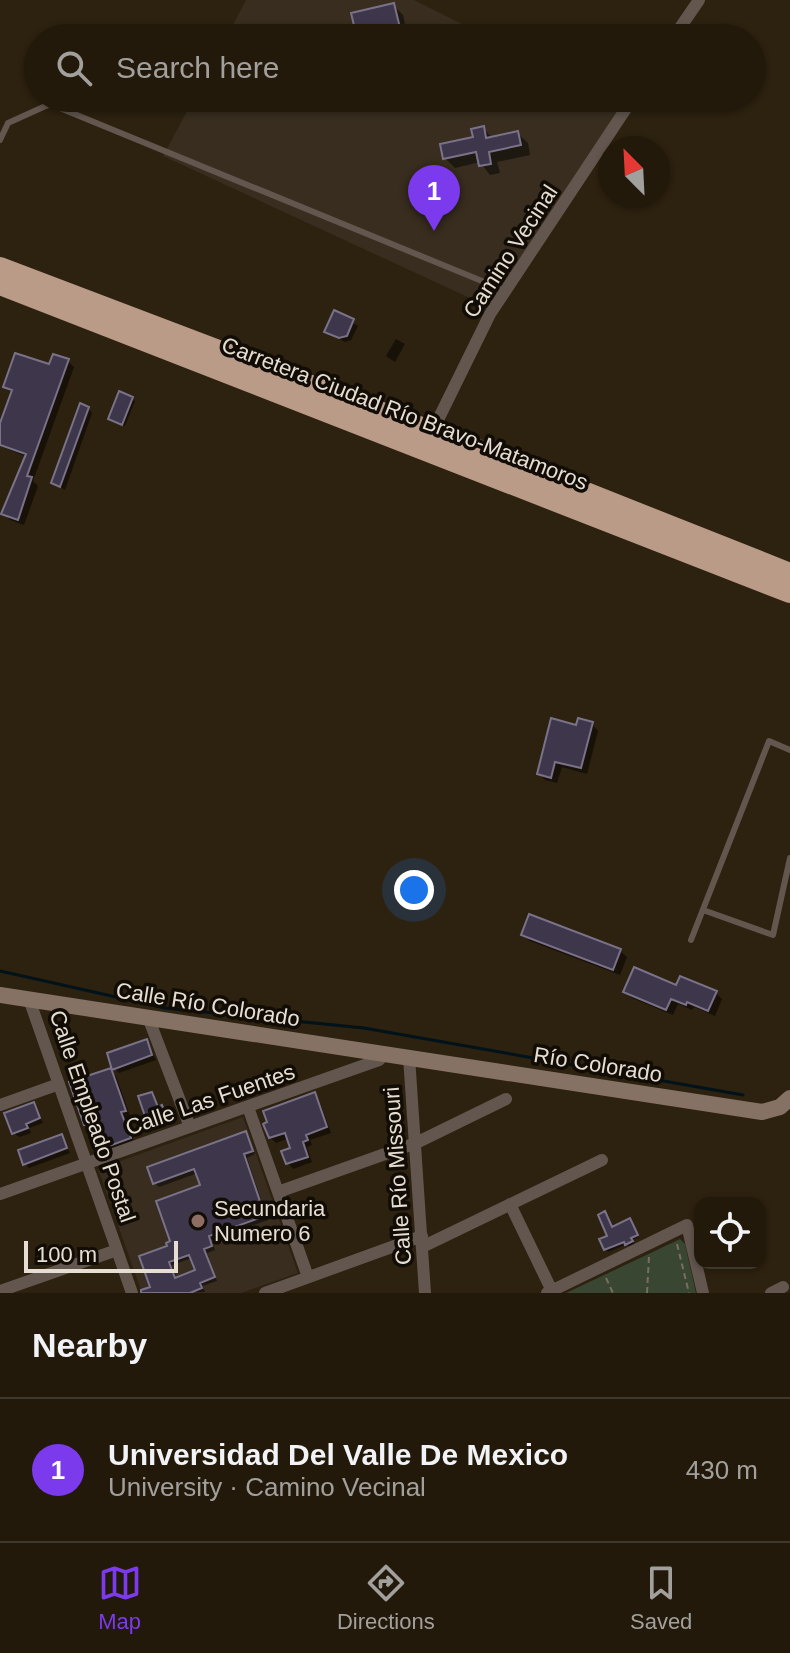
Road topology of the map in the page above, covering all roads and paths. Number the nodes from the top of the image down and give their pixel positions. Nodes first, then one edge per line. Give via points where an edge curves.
1 (699, 0) edge
2 (683, 24) edge
3 (32, 112) edge
4 (70, 112) edge
5 (624, 112) edge
6 (0, 140) edge
7 (0, 268) edge
8 (0, 284) edge
9 (499, 288) dead end
10 (274, 381) junction
11 (432, 432) junction
12 (639, 524) junction
13 (790, 574) edge
14 (790, 592) edge
15 (790, 750) edge
16 (790, 858) edge
17 (703, 910) junction
18 (691, 940) dead end
19 (0, 995) edge
20 (29, 999) junction
21 (148, 1017) junction
22 (385, 1053) junction
23 (409, 1057) junction
24 (59, 1084) junction
25 (506, 1099) dead end
26 (785, 1102) edge
27 (0, 1105) edge
28 (248, 1107) junction
29 (190, 1127) junction
30 (416, 1143) junction
31 (602, 1160) dead end
32 (87, 1163) junction
33 (278, 1192) junction
34 (0, 1194) edge
35 (510, 1204) junction
36 (422, 1242) junction
37 (677, 1243) dead end
38 (117, 1250) junction
39 (638, 1261) dead end
40 (308, 1277) junction
41 (605, 1277) dead end
42 (783, 1287) dead end
43 (0, 1291) edge
44 (551, 1292) edge
45 (132, 1293) edge
46 (265, 1293) edge
47 (425, 1293) edge
48 (613, 1293) edge
49 (647, 1293) edge
50 (689, 1293) edge
51 (703, 1293) edge
52 (771, 1293) edge

1 - 2 street
3 - 6 lane via 8,123
4 - 9 lane
5 - 11 street, Camino Vecinal via 490,314
7 - 10 highway
8 - 10 highway, Carretera Ciudad Río Bravo-Matamoros
10 - 11 highway
10 - 12 highway, Carretera Ciudad Río Bravo-Matamoros
11 - 12 highway
12 - 13 highway
12 - 14 highway, Carretera Ciudad Río Bravo-Matamoros
15 - 17 lane via 769,741
16 - 17 lane via 773,935
17 - 18 lane
19 - 20 street, Calle Río Colorado
20 - 21 street, Calle Río Colorado
20 - 24 street, Calle Empleado Postal
21 - 22 street, Calle Río Colorado
21 - 29 street
22 - 23 street, Calle Río Colorado
22 - 28 street, Calle Las Fuentes via 379,1060
23 - 26 street, Río Colorado via 762,1112
23 - 30 street, Calle Río Missouri
24 - 27 street
24 - 32 street, Calle Empleado Postal
25 - 30 street
28 - 29 street, Calle Las Fuentes
28 - 33 street
29 - 32 street, Calle Las Fuentes
30 - 33 street
30 - 36 street, Calle Río Missouri
31 - 35 street
32 - 34 street, Calle Las Fuentes
32 - 38 street, Calle Empleado Postal
33 - 40 street
35 - 36 street
35 - 44 street
36 - 40 street
36 - 47 street, Calle Río Missouri
37 - 50 path
38 - 43 street
38 - 45 street, Calle Empleado Postal
39 - 49 path via 649,1256
40 - 46 street
41 - 48 path
42 - 52 street
44 - 51 street via 687,1225

